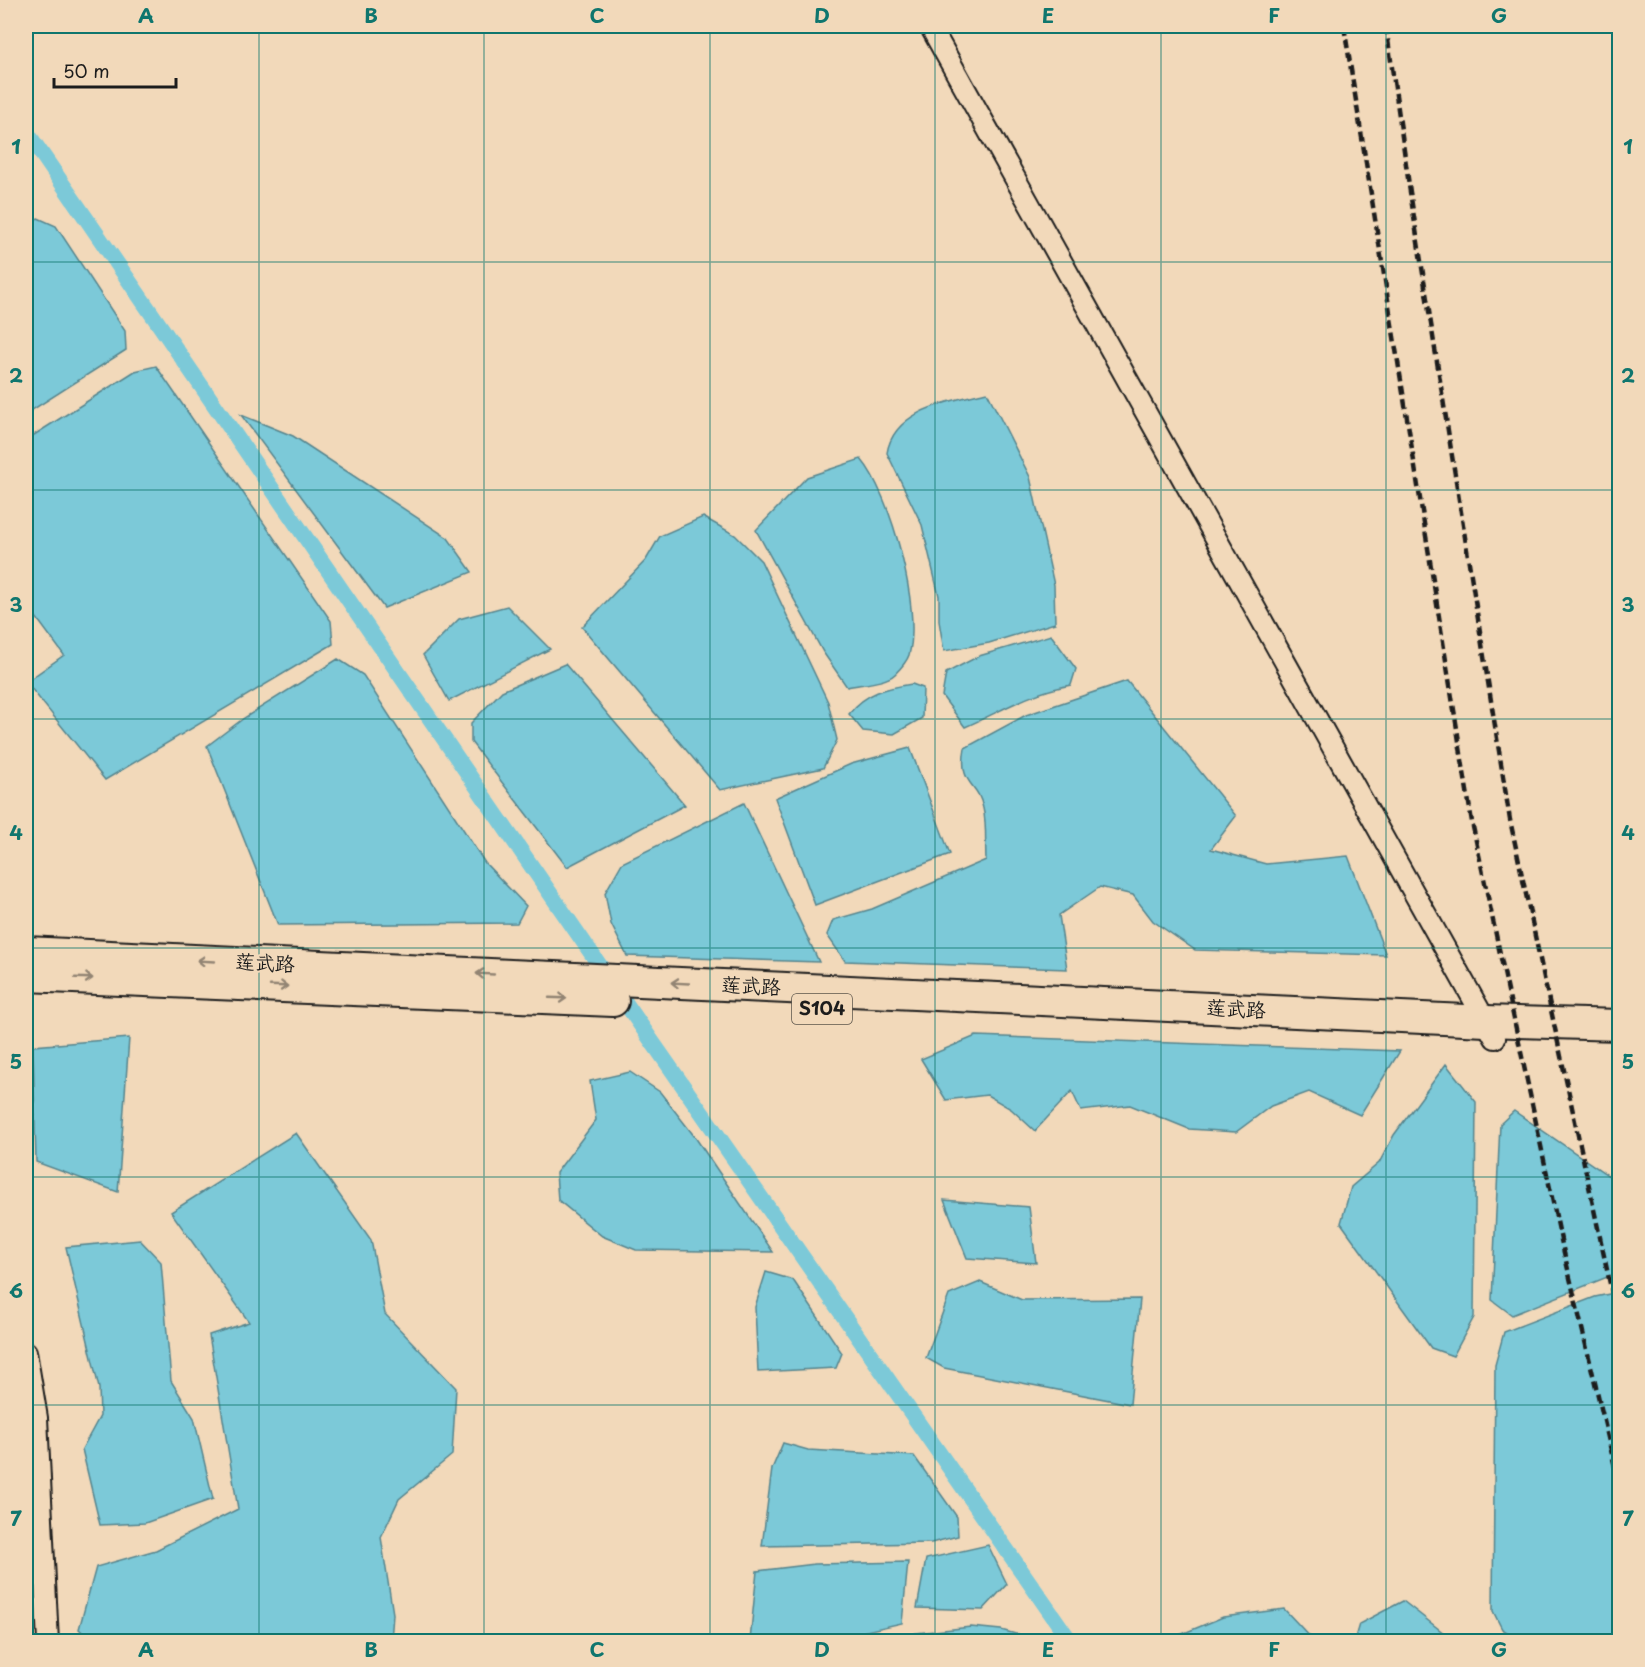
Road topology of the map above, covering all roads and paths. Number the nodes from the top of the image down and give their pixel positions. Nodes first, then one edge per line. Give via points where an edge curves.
1 (930, 26) edge
2 (26, 952) edge
3 (26, 976) edge
4 (1620, 1025) edge
5 (1490, 1029) junction
6 (1620, 1040) edge
7 (26, 1352) edge
8 (48, 1641) edge

1 - 5 street
5 -> 2 main road, 莲武路
3 -> 5 main road, 莲武路 / S104
4 - 5 main road, 莲武路
5 - 6 main road, 莲武路 / S104
7 - 8 street via 38,1418

